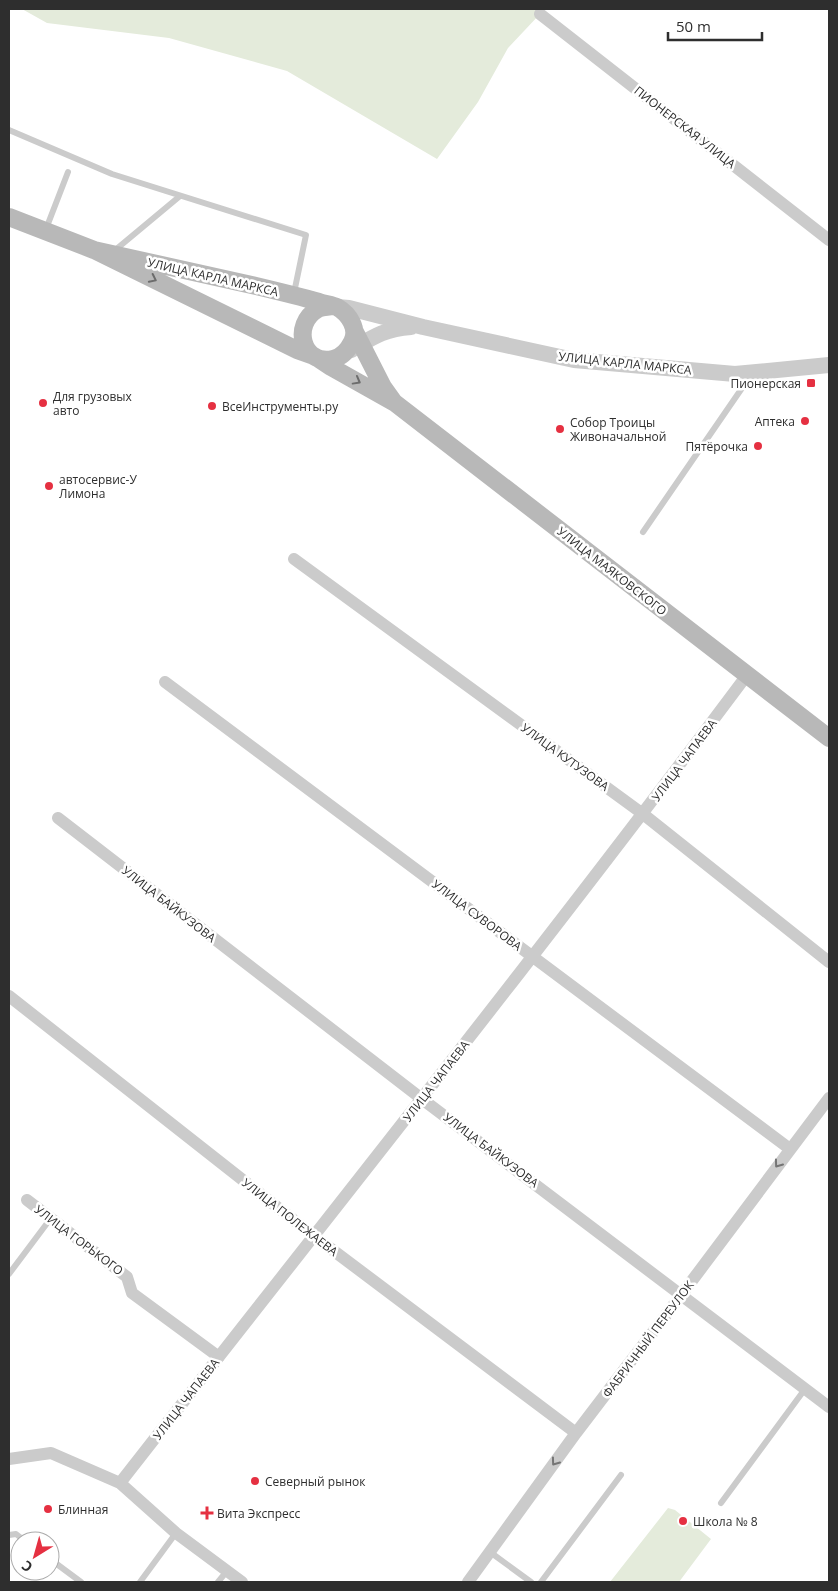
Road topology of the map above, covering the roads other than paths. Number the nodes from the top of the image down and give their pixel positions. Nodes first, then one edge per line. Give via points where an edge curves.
1 (540, 14) dead end
2 (9, 130) edge
3 (68, 172) dead end
4 (180, 196) junction
5 (9, 218) edge
6 (45, 232) junction
7 (829, 240) edge
8 (94, 250) junction
9 (111, 254) junction
10 (293, 294) junction
11 (334, 307) junction
12 (423, 327) junction
13 (358, 336) junction
14 (317, 357) junction
15 (829, 365) edge
16 (753, 372) junction
17 (395, 403) junction
18 (643, 532) dead end
19 (294, 559) dead end
20 (747, 675) junction
21 (165, 682) dead end
22 (829, 738) edge
23 (643, 814) junction
24 (58, 818) dead end
25 (532, 956) junction
26 (829, 962) edge
27 (9, 996) edge
28 (829, 1098) edge
29 (422, 1099) junction
30 (790, 1149) junction
31 (27, 1200) dead end
32 (51, 1218) junction
33 (314, 1236) junction
34 (9, 1274) edge
35 (682, 1294) junction
36 (219, 1357) junction
37 (805, 1389) junction
38 (829, 1407) edge
39 (576, 1433) junction
40 (9, 1459) edge
41 (621, 1475) dead end
42 (120, 1483) junction
43 (720, 1503) dead end
44 (176, 1533) junction
45 (492, 1549) junction
46 (60, 1566) edge
47 (227, 1571) junction
48 (81, 1582) edge
49 (140, 1582) edge
50 (218, 1582) edge
51 (242, 1582) edge
52 (468, 1582) edge
53 (531, 1582) edge
54 (541, 1582) edge

1 - 7 street, ПИОНЕРСКАЯ УЛИЦА
2 - 4 lane via 112,174
3 - 6 lane
4 - 9 lane
4 - 10 lane via 306,235
5 - 6 main road
6 - 8 main road
8 - 9 main road, УЛИЦА КАРЛА МАРКСА
8 -> 14 main road, УЛИЦА МАЯКОВСКОГО
9 - 10 main road, УЛИЦА КАРЛА МАРКСА
10 - 11 main road, УЛИЦА КАРЛА МАРКСА
11 - 12 street, УЛИЦА КАРЛА МАРКСА
11 - 13 main road via 352,321
11 - 14 main road via 318,309 304,323 302,340
12 - 13 street, УЛИЦА КАРЛА МАРКСА via 393,328
12 - 16 street, УЛИЦА КАРЛА МАРКСА via 574,360 735,374
13 - 14 main road via 343,354 332,359
13 - 17 main road, УЛИЦА МАЯКОВСКОГО
14 -> 17 main road, УЛИЦА МАЯКОВСКОГО
15 - 16 street, УЛИЦА КАРЛА МАРКСА
16 - 18 lane
17 - 20 main road, УЛИЦА МАЯКОВСКОГО
19 - 23 street, УЛИЦА КУТУЗОВА
20 - 22 main road, УЛИЦА МАЯКОВСКОГО
20 - 23 street, УЛИЦА ЧАПАЕВА
21 - 25 street, УЛИЦА СУВОРОВА
23 - 25 street, УЛИЦА ЧАПАЕВА
23 - 26 street, УЛИЦА КУТУЗОВА
24 - 29 street, УЛИЦА БАЙКУЗОВА
25 - 29 street, УЛИЦА ЧАПАЕВА
25 - 30 street, УЛИЦА СУВОРОВА
27 - 33 street, УЛИЦА ПОЛЕЖАЕВА
28 - 30 street, ФАБРИЧНЫЙ ПЕРЕУЛОК
29 - 33 street, УЛИЦА ЧАПАЕВА
29 - 35 street, УЛИЦА БАЙКУЗОВА
30 -> 35 street, ФАБРИЧНЫЙ ПЕРЕУЛОК
31 - 32 street, УЛИЦА ГОРЬКОГО
32 - 34 lane
32 - 36 street, УЛИЦА ГОРЬКОГО via 127,1276 132,1293
33 - 36 street, УЛИЦА ЧАПАЕВА
33 - 39 street, УЛИЦА ПОЛЕЖАЕВА
35 - 37 street, УЛИЦА БАЙКУЗОВА
35 - 39 street, ФАБРИЧНЫЙ ПЕРЕУЛОК
36 - 42 street, УЛИЦА ЧАПАЕВА
37 - 38 street, УЛИЦА БАЙКУЗОВА
37 - 43 lane
39 -> 45 street, ФАБРИЧНЫЙ ПЕРЕУЛОК
40 - 42 street via 51,1454
41 - 54 lane
42 - 44 street
44 - 47 street
44 - 49 lane
45 - 52 street, ФАБРИЧНЫЙ ПЕРЕУЛОК
45 - 53 lane
46 - 48 lane
47 - 50 lane
47 - 51 street

